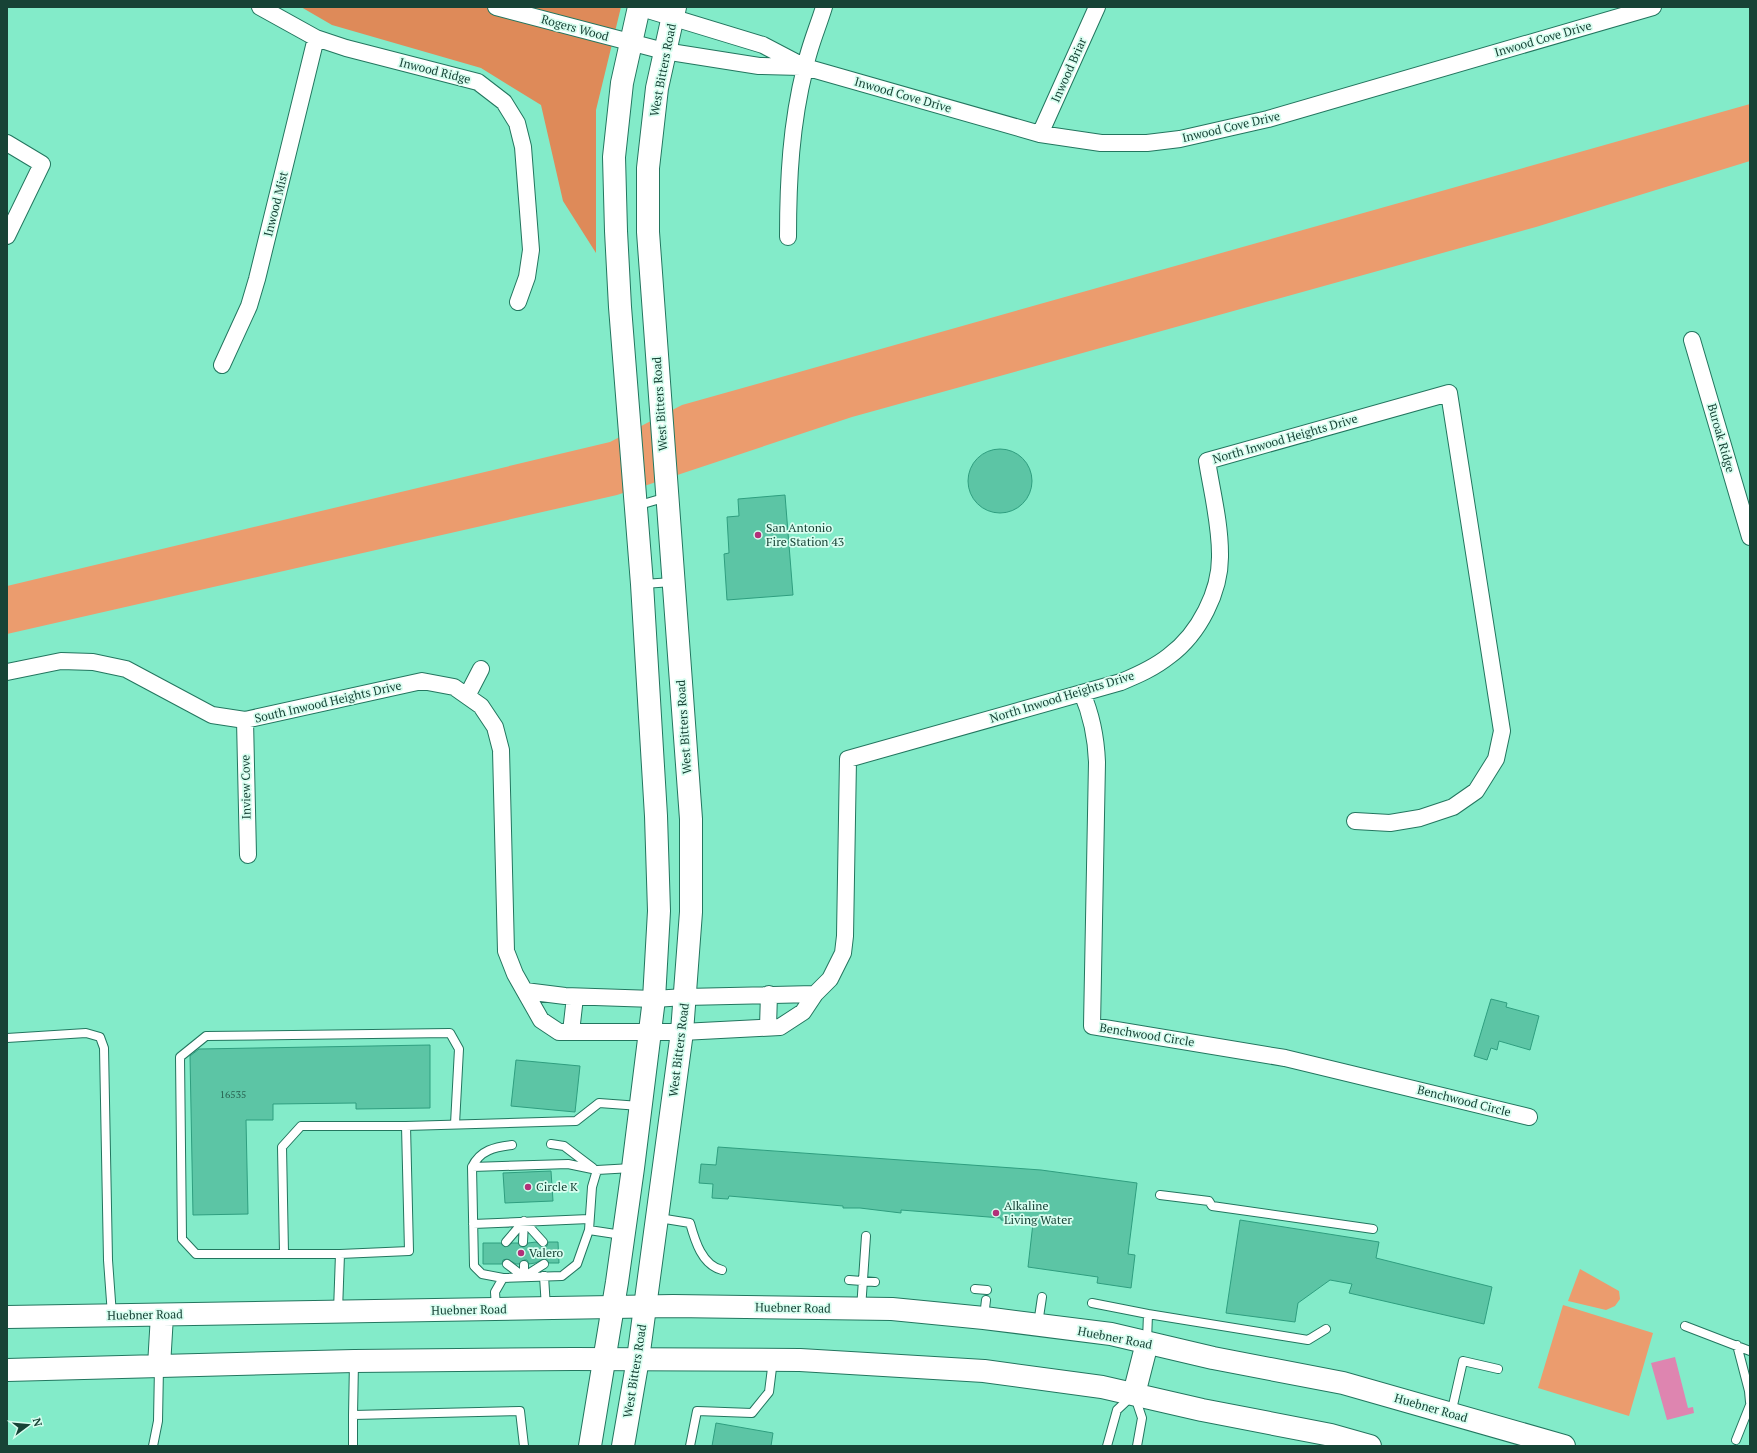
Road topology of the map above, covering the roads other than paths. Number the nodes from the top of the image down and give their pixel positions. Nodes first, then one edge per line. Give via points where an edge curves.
1 (260, 7) edge
2 (496, 7) edge
3 (639, 7) edge
4 (824, 7) edge
5 (1098, 7) edge
6 (1653, 7) edge
7 (527, 11) edge
8 (674, 12) edge
9 (316, 38) junction
10 (747, 40) junction
11 (631, 43) junction
12 (664, 51) junction
13 (742, 63) junction
14 (805, 67) junction
15 (1040, 134) junction
16 (7, 143) edge
17 (7, 236) edge
18 (788, 237) dead end
19 (518, 302) dead end
20 (1692, 340) dead end
21 (222, 366) dead end
22 (667, 497) junction
23 (636, 506) junction
24 (1750, 537) edge
25 (674, 582) junction
26 (642, 584) junction
27 (481, 669) dead end
28 (7, 672) edge
29 (1082, 693) junction
30 (467, 696) junction
31 (245, 720) junction
32 (1355, 821) dead end
33 (248, 854) dead end
34 (525, 991) junction
35 (769, 994) junction
36 (815, 994) junction
37 (575, 997) junction
38 (685, 997) junction
39 (654, 999) junction
40 (768, 1027) junction
41 (571, 1032) junction
42 (650, 1032) junction
43 (682, 1032) junction
44 (7, 1038) edge
45 (641, 1106) junction
46 (1529, 1117) dead end
47 (456, 1124) junction
48 (406, 1126) junction
49 (551, 1144) dead end
50 (512, 1145) dead end
51 (472, 1167) junction
52 (633, 1168) junction
53 (597, 1170) junction
54 (1160, 1195) dead end
55 (658, 1218) junction
56 (589, 1220) junction
57 (524, 1221) junction
58 (473, 1224) junction
59 (1373, 1229) dead end
60 (589, 1230) junction
61 (624, 1235) junction
62 (866, 1236) dead end
63 (506, 1242) dead end
64 (523, 1242) dead end
65 (543, 1242) dead end
66 (284, 1253) junction
67 (340, 1254) junction
68 (507, 1264) dead end
69 (524, 1264) dead end
70 (544, 1264) dead end
71 (722, 1270) dead end
72 (544, 1276) junction
73 (524, 1277) junction
74 (503, 1278) junction
75 (849, 1280) dead end
76 (863, 1281) junction
77 (875, 1282) dead end
78 (975, 1289) dead end
79 (987, 1290) dead end
80 (1042, 1297) dead end
81 (1092, 1303) dead end
82 (645, 1307) junction
83 (613, 1308) junction
84 (496, 1309) junction
85 (546, 1309) junction
86 (861, 1309) junction
87 (338, 1312) junction
88 (1148, 1314) junction
89 (162, 1315) junction
90 (112, 1316) junction
91 (7, 1317) edge
92 (1038, 1325) junction
93 (1685, 1326) dead end
94 (1326, 1329) dead end
95 (1147, 1344) junction
96 (1737, 1345) junction
97 (1750, 1350) edge
98 (604, 1359) junction
99 (638, 1359) junction
100 (773, 1360) junction
101 (354, 1361) junction
102 (160, 1366) junction
103 (1498, 1369) dead end
104 (7, 1370) edge
105 (1134, 1394) junction
106 (1750, 1402) edge
107 (1750, 1405) edge
108 (1450, 1414) junction
109 (353, 1415) junction
110 (1736, 1440) dead end
111 (153, 1446) edge
112 (353, 1446) edge
113 (524, 1446) edge
114 (590, 1446) edge
115 (623, 1446) edge
116 (690, 1446) edge
117 (1107, 1446) edge
118 (1137, 1446) edge
119 (1370, 1446) edge
120 (1564, 1446) edge

1 - 9 street, Inwood Ridge
2 - 7 street, Rogers Wood
3 - 8 street
3 - 11 main road
4 - 14 street
5 - 15 street, Inwood Briar
6 - 15 street, Inwood Cove Drive via 1268,119 1180,139 1101,144
7 - 11 street, Rogers Wood
8 - 10 street, Inwood Cove Drive
8 - 12 main road, West Bitters Road
9 - 19 street, Inwood Ridge via 478,82 504,102 517,123 523,147 531,250 527,277
9 - 21 street, Inwood Mist via 257,279 249,306
10 - 13 street
10 - 14 street, Inwood Cove Drive via 763,45
11 - 12 street, Inwood Cove Drive
11 - 23 main road via 622,83 614,157 620,307
12 - 13 street, Inwood Cove Drive
12 - 22 main road, West Bitters Road via 648,168 648,232
13 - 14 street, Inwood Cove Drive
14 - 15 street, Inwood Cove Drive
14 - 18 street via 793,124 788,183
16 - 17 street via 42,164
20 - 24 street, Buroak Ridge
22 - 23 lane
22 - 25 main road, West Bitters Road
23 - 26 main road
25 - 26 lane
25 - 38 main road, West Bitters Road via 691,819 691,912
26 - 39 main road via 659,911
27 - 30 street
28 - 31 street, South Inwood Heights Drive via 61,661 94,662 126,669 212,715
29 - 32 street, North Inwood Heights Drive via 1146,672 1170,656 1190,635 1206,611 1216,584 1220,555 1219,527 1207,461 1449,393 1502,731 1496,759 1476,791 1453,807 1420,818 1390,823
29 - 36 street, North Inwood Heights Drive via 848,759 846,936 842,954 830,979
29 - 46 street, Benchwood Circle via 1093,724 1097,762 1092,1026 1285,1058
30 - 31 street, South Inwood Heights Drive via 454,687 422,681
30 - 34 street, South Inwood Heights Drive via 481,706 494,727 501,750 506,951
31 - 33 street, Inview Cove
34 - 37 street
34 - 41 street, South Inwood Heights Drive via 541,1020 559,1032
35 - 36 street
35 - 38 street
35 - 40 street
36 - 40 street, North Inwood Heights Drive via 803,1012 780,1027
37 - 39 street
37 - 41 street
38 - 39 street
38 - 43 main road, West Bitters Road
39 - 42 main road
40 - 43 street, North Inwood Heights Drive
41 - 42 street, South Inwood Heights Drive
42 - 43 street, North Inwood Heights Drive
42 - 45 main road
43 - 55 main road, West Bitters Road
44 - 90 lane via 86,1033 100,1037 104,1048 108,1260
45 - 47 lane via 599,1103 576,1121
45 - 52 main road
47 - 48 lane
47 - 66 lane via 459,1049 450,1034 206,1036 180,1057 182,1240 196,1254
48 - 66 lane via 301,1126 282,1147
48 - 67 lane via 409,1250
49 - 53 lane via 564,1146
50 - 51 lane via 489,1150 476,1159
51 - 53 lane via 568,1164
51 - 58 lane
52 - 53 lane
52 - 61 main road
53 - 56 lane via 592,1187
54 - 59 lane via 1209,1201 1212,1206
55 - 71 lane via 690,1223 701,1252 712,1266
55 - 82 main road, West Bitters Road
56 - 57 lane
56 - 60 lane
57 - 58 lane
57 - 63 lane
57 - 64 lane
57 - 65 lane
58 - 74 lane via 476,1270 482,1274
60 - 61 lane
60 - 72 lane via 577,1264 562,1276
61 - 83 main road
62 - 76 lane
66 - 67 lane
67 - 87 lane
68 - 73 lane
69 - 73 lane
70 - 73 lane
72 - 73 lane
72 - 85 lane
73 - 74 lane
74 - 84 lane via 495,1292
75 - 76 lane
76 - 77 lane
76 - 86 lane
78 - 79 lane
80 - 92 lane
81 - 88 lane
82 - 83 main road, Huebner Road
82 - 86 main road, Huebner Road
82 - 99 main road, West Bitters Road
83 - 85 main road, Huebner Road
83 - 98 main road
84 - 85 main road, Huebner Road
84 - 87 main road, Huebner Road
86 - 92 main road, Huebner Road via 985,1309
87 - 89 main road, Huebner Road
88 - 94 lane via 1308,1340
88 - 95 lane
89 - 90 main road, Huebner Road
89 - 102 main road
90 - 91 main road, Huebner Road
92 - 95 main road, Huebner Road via 1111,1334
93 - 96 lane
95 - 105 main road
95 - 108 main road, Huebner Road via 1343,1383
96 - 97 lane
96 - 106 lane
98 - 99 main road
98 - 101 main road
98 - 114 main road
99 - 100 main road
99 - 115 main road, West Bitters Road
100 - 105 main road via 984,1371 1102,1387
100 - 116 lane via 769,1392 752,1413 697,1411
101 - 102 main road
101 - 109 lane
102 - 104 main road
102 - 111 lane via 158,1420
103 - 108 lane via 1463,1360
105 - 117 lane via 1117,1410
105 - 118 lane via 1142,1418
105 - 119 main road via 1331,1435
107 - 110 lane
108 - 120 main road, Huebner Road
109 - 112 lane
109 - 113 lane via 520,1411

